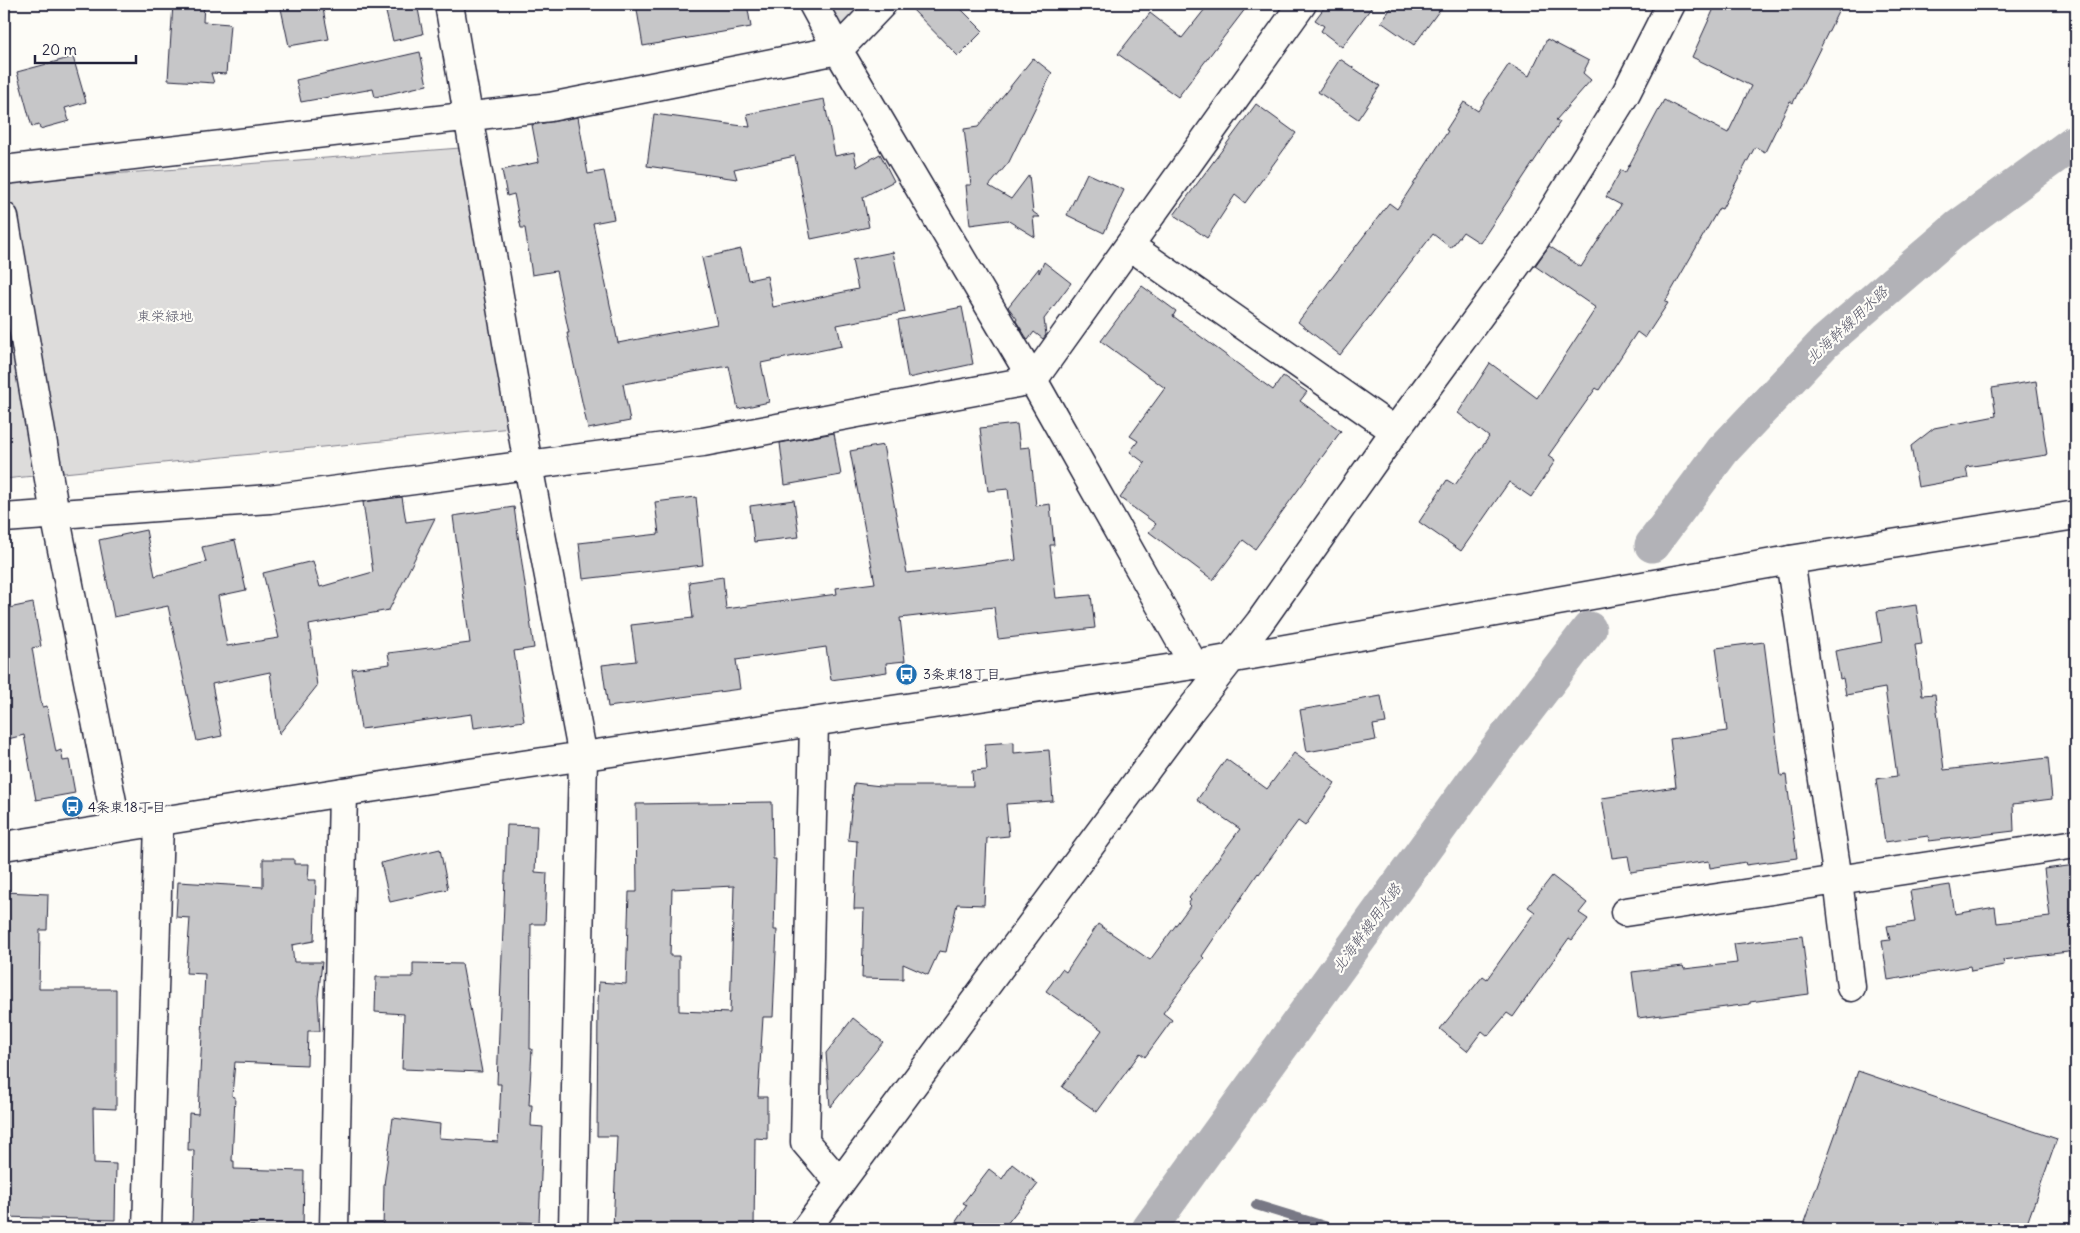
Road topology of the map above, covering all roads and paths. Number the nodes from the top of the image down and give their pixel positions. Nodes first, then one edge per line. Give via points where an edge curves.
1 (449, 4) edge
2 (813, 4) edge
3 (882, 4) edge
4 (1302, 4) edge
5 (1671, 4) edge
6 (838, 50) junction
7 (470, 116) junction
8 (4, 170) edge
9 (4, 216) edge
10 (1130, 246) junction
11 (1033, 380) junction
12 (1395, 431) junction
13 (528, 465) junction
14 (54, 514) junction
15 (2076, 515) edge
16 (4, 518) edge
17 (1790, 560) junction
18 (1232, 658) junction
19 (1194, 665) junction
20 (814, 722) junction
21 (583, 757) junction
22 (343, 792) junction
23 (159, 822) junction
24 (117, 827) junction
25 (2076, 844) edge
26 (4, 846) edge
27 (1838, 880) junction
28 (1625, 912) dead end
29 (1852, 987) dead end
30 (840, 1183) junction
31 (147, 1229) edge
32 (334, 1229) edge
33 (573, 1229) edge
34 (806, 1229) edge

1 - 7 street
2 - 6 street
3 - 6 street
4 - 10 street
5 - 12 street via 1626,93 1534,241
6 - 7 street via 550,107
6 - 11 street
7 - 8 street
7 - 13 street
9 - 14 street
10 - 11 street
10 - 12 street
11 - 13 street via 703,442
11 - 19 street
12 - 18 street
13 - 14 street via 270,499
13 - 21 street
14 - 16 street
14 - 24 street
15 - 17 street
17 - 18 street
17 - 27 street
18 - 19 street
18 - 30 street
19 - 20 street
20 - 21 street
20 - 30 street via 805,1142
21 - 22 street
21 - 33 street
22 - 23 street
22 - 32 street
23 - 24 street
23 - 31 street
24 - 26 street
25 - 27 street
27 - 28 street
27 - 29 street
30 - 34 street

